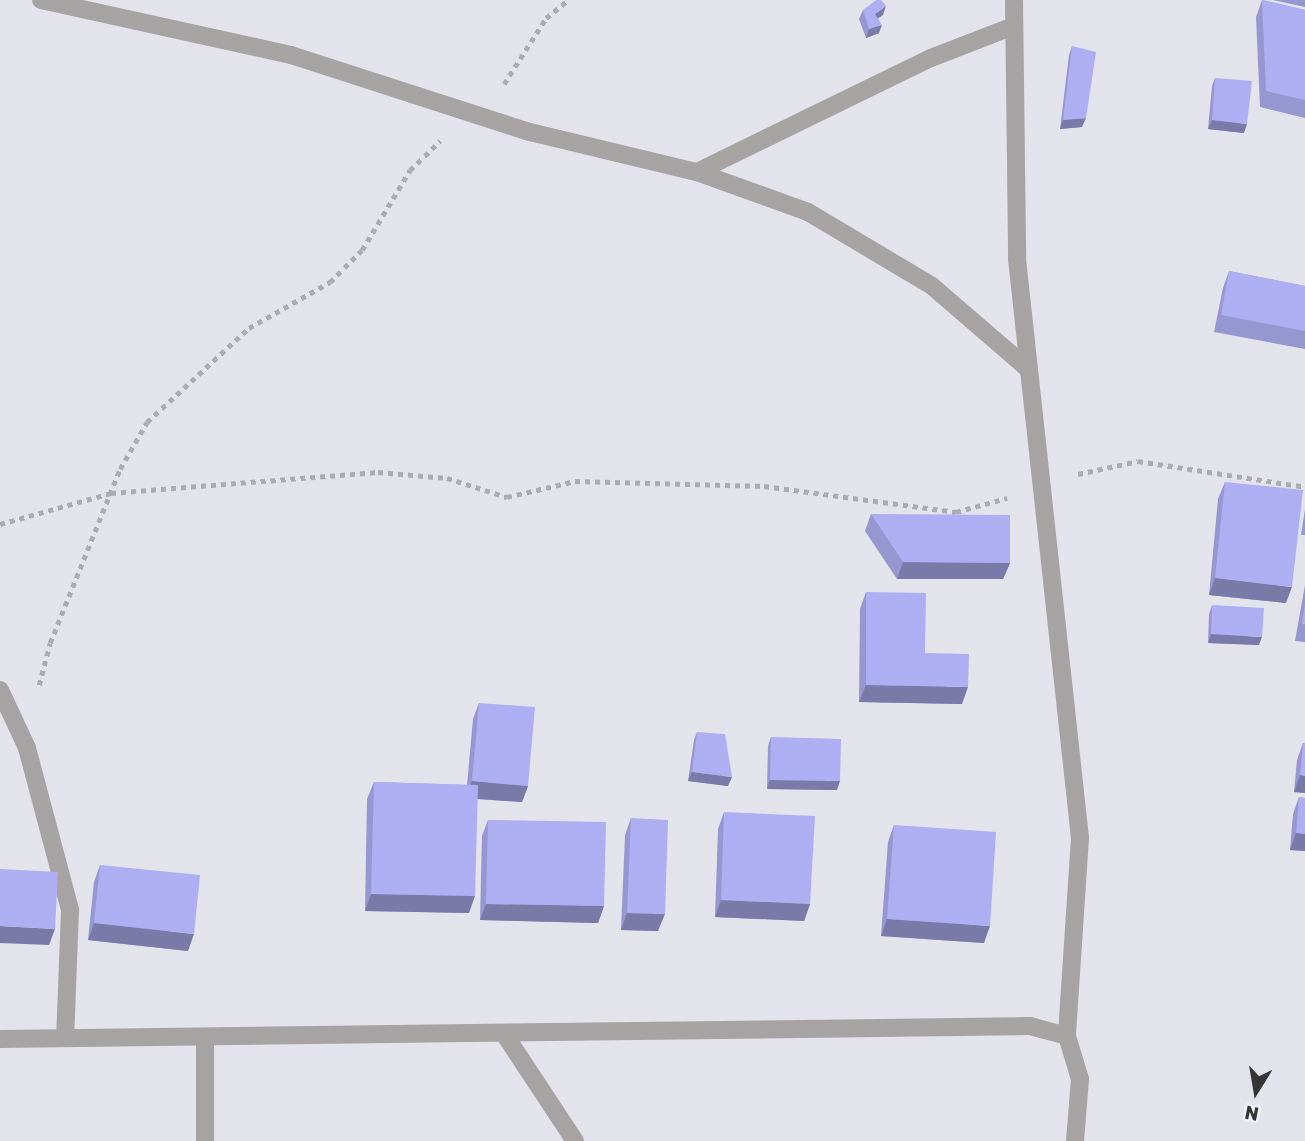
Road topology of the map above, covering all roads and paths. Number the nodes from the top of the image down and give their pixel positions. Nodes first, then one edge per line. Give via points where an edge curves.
1 (41, 0) edge
2 (568, 0) edge
3 (1014, 0) edge
4 (1014, 26) junction
5 (481, 114) junction
6 (697, 172) junction
7 (1028, 369) junction
8 (1044, 481) junction
9 (1305, 487) edge
10 (111, 493) junction
11 (0, 524) edge
12 (0, 690) edge
13 (27, 748) junction
14 (505, 1035) junction
15 (1067, 1036) junction
16 (65, 1038) junction
17 (0, 1039) edge
18 (205, 1040) junction
19 (205, 1141) edge
20 (575, 1141) edge
21 (1075, 1141) edge

1 - 5 street via 291,55
2 - 5 path via 546,18
3 - 4 street
4 - 6 street via 919,64
4 - 7 street via 1017,259
5 - 6 street
5 - 10 path via 410,170 362,250 330,282 249,328 147,422
6 - 7 street via 808,212 874,247 932,286
7 - 8 street
8 - 9 path via 1138,461
8 - 10 path via 990,506 956,512 764,486 563,481 526,497 507,497 447,478 378,472
8 - 15 street via 1080,838
10 - 11 path
10 - 13 path via 50,643
12 - 13 street
13 - 16 street via 70,910
14 - 15 street via 996,1025
14 - 18 street
14 - 20 street
15 - 21 street via 1080,1079
16 - 17 street
16 - 18 street
18 - 19 street

